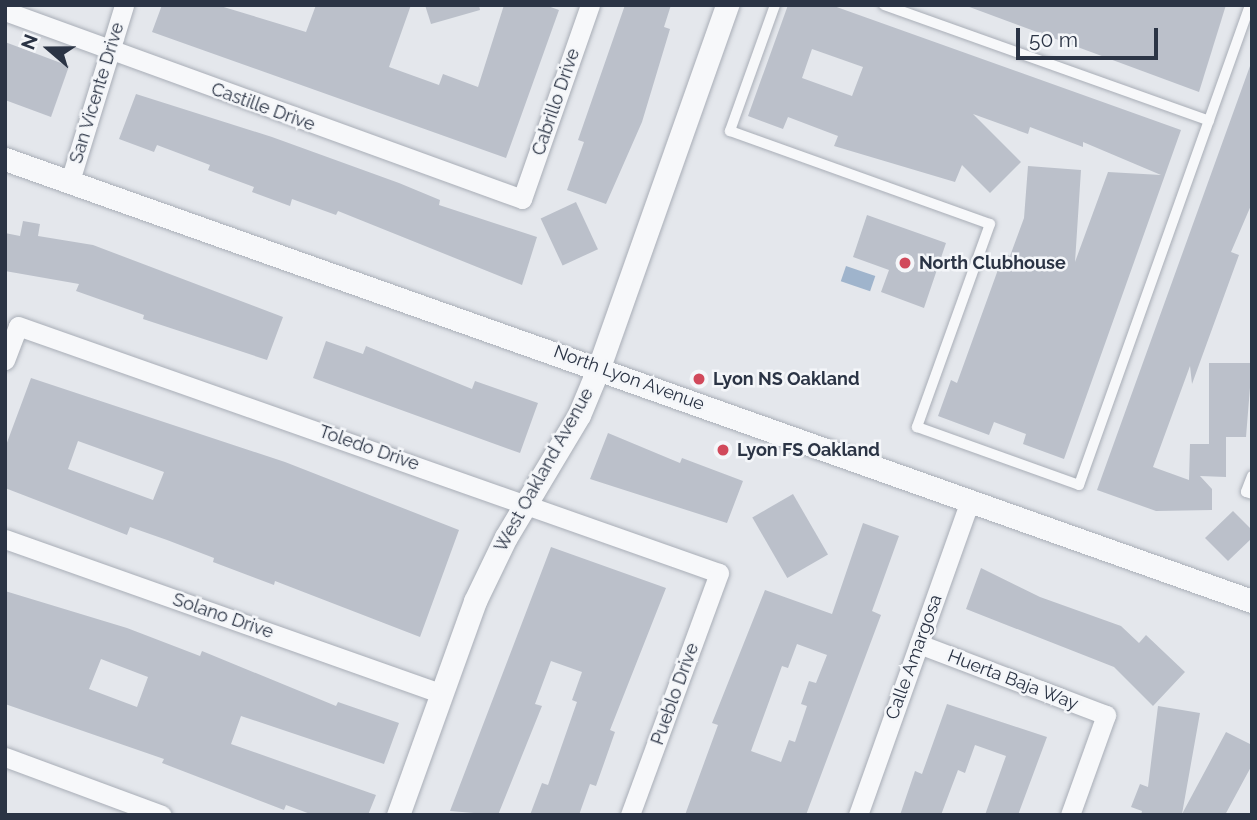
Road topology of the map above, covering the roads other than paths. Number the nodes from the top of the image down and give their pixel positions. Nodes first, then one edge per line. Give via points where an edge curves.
1 (124, 5) edge
2 (590, 5) edge
3 (727, 5) edge
4 (775, 5) edge
5 (884, 5) edge
6 (1250, 5) edge
7 (5, 11) edge
8 (112, 53) junction
9 (1209, 121) junction
10 (5, 159) edge
11 (70, 181) junction
12 (522, 199) joint
13 (5, 360) edge
14 (599, 367) junction
15 (1252, 476) edge
16 (1252, 494) edge
17 (970, 500) junction
18 (529, 504) junction
19 (5, 539) edge
20 (719, 573) joint
21 (1252, 601) edge
22 (919, 644) junction
23 (441, 693) junction
24 (5, 757) edge
25 (162, 815) edge
26 (398, 815) edge
27 (630, 815) edge
28 (858, 815) edge
29 (1070, 815) edge

1 - 8 street, San Vicente Drive
2 - 12 street, Cabrillo Drive
3 - 14 street, West Oakland Avenue
4 - 9 lane via 730,131 990,224 917,427 1079,485
5 - 9 lane
6 - 9 lane
7 - 8 street, Castille Drive
8 - 11 street, San Vicente Drive
8 - 12 street, Castille Drive
10 - 11 street, North Lyon Avenue
11 - 14 street, North Lyon Avenue
13 - 18 street, Toledo Drive via 18,326
14 - 17 street, North Lyon Avenue
14 - 18 street, West Oakland Avenue via 579,415
15 - 16 lane via 1246,492
17 - 21 street, North Lyon Avenue
17 - 22 street, Calle Amargosa
18 - 20 street, Toledo Drive
18 - 23 street, West Oakland Avenue via 506,537 475,601
19 - 23 street, Solano Drive
20 - 27 street, Pueblo Drive
22 - 28 street, Calle Amargosa
22 - 29 street, Huerta Baja Way via 1106,715
23 - 26 street, West Oakland Avenue
24 - 25 street

